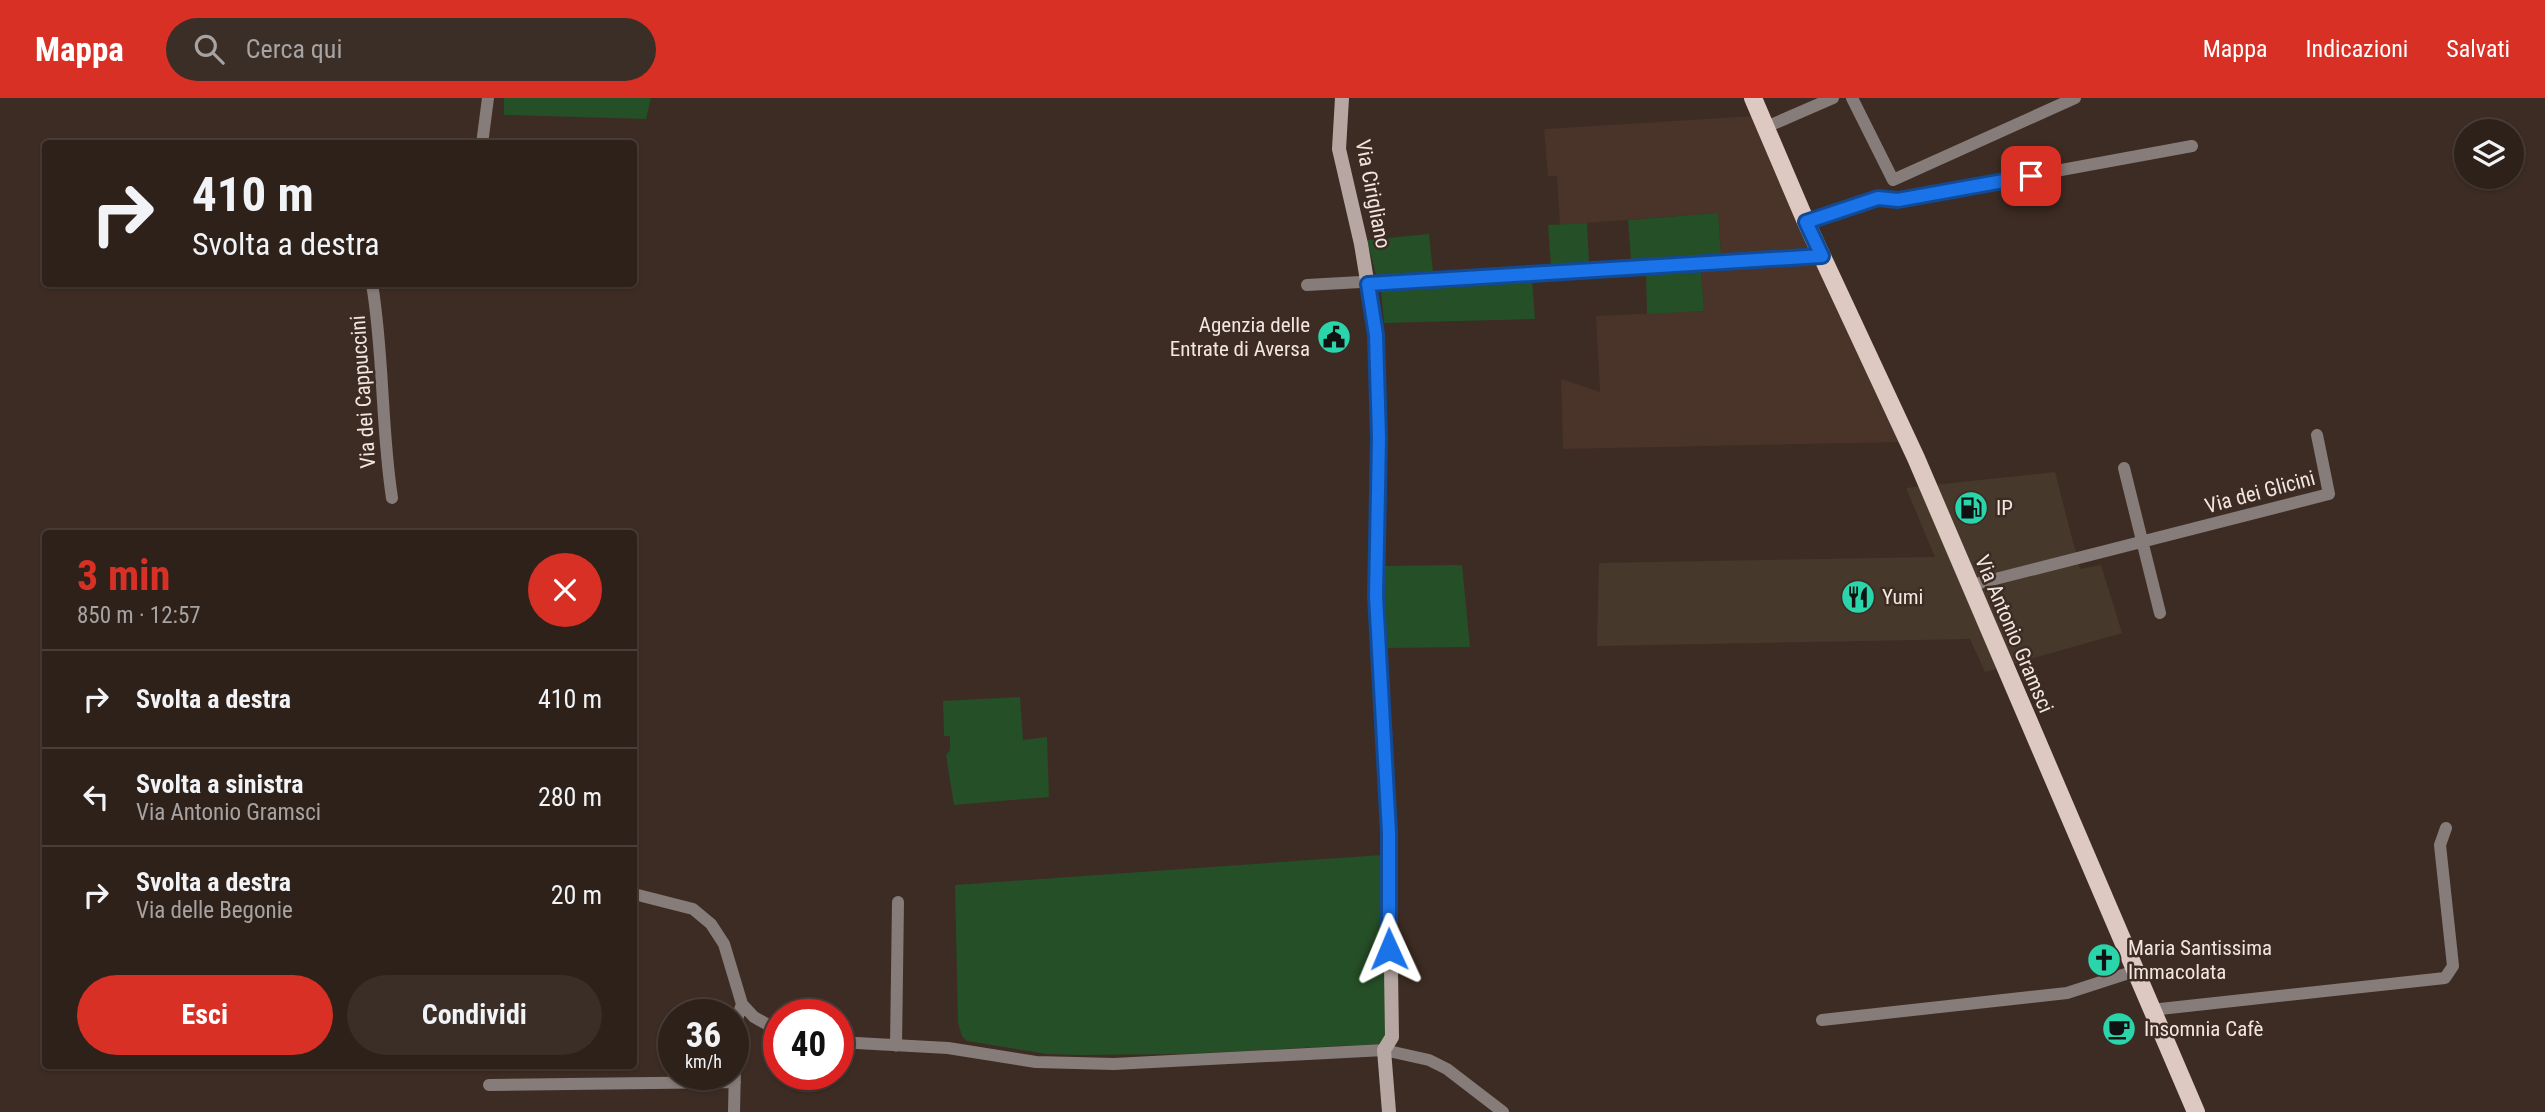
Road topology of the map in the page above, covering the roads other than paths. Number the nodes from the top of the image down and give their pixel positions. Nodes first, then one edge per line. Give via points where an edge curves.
1 (488, 98) edge
2 (1342, 98) edge
3 (1753, 98) edge
4 (1833, 98) edge
5 (1852, 98) edge
6 (2075, 98) edge
7 (1764, 128) junction
8 (483, 140) edge
9 (2192, 146) dead end
10 (1806, 222) junction
11 (1822, 256) junction
12 (1368, 284) junction
13 (1307, 285) dead end
14 (373, 287) edge
15 (2317, 435) dead end
16 (2124, 468) dead end
17 (392, 498) dead end
18 (2143, 542) junction
19 (1968, 586) junction
20 (2160, 613) dead end
21 (2446, 828) dead end
22 (637, 895) edge
23 (898, 902) dead end
24 (2135, 971) junction
25 (741, 999) edge
26 (2151, 1010) junction
27 (749, 1011) edge
28 (1822, 1020) dead end
29 (763, 1022) edge
30 (854, 1043) edge
31 (896, 1046) junction
32 (1384, 1050) junction
33 (658, 1083) edge
34 (489, 1085) dead end
35 (735, 1090) edge
36 (734, 1112) edge
37 (1389, 1112) edge
38 (1503, 1112) edge
39 (2196, 1112) edge

1 - 8 street
2 - 12 street, Via Cirigliano via 1339,149
3 - 7 main road, Via Antonio Gramsci
4 - 7 street
5 - 6 street via 1894,180
7 - 10 main road, Via Antonio Gramsci
9 - 10 street via 1898,200 1878,198
10 - 11 main road, Via Antonio Gramsci
11 - 12 street
11 - 19 main road, Via Antonio Gramsci via 1916,458
12 - 13 street
12 - 32 street, Via Cirigliano via 1376,335 1376,596 1389,833 1392,1037
14 - 17 street, Via dei Cappuccini
15 - 18 street, Via dei Glicini via 2329,494
16 - 18 street
18 - 19 street, Via dei Glicini
18 - 20 street
19 - 24 main road, Via Antonio Gramsci
21 - 26 street via 2440,845 2453,966 2445,978
22 - 25 street via 680,903 711,924 724,944
23 - 31 street
24 - 26 main road, Via Antonio Gramsci
24 - 28 street via 2067,993
26 - 39 main road, Via Antonio Gramsci
27 - 29 street
30 - 31 street
31 - 32 street via 948,1048 1036,1062 1114,1064
32 - 37 street, Via Cirigliano
32 - 38 street via 1447,1069
33 - 34 street
35 - 36 street

